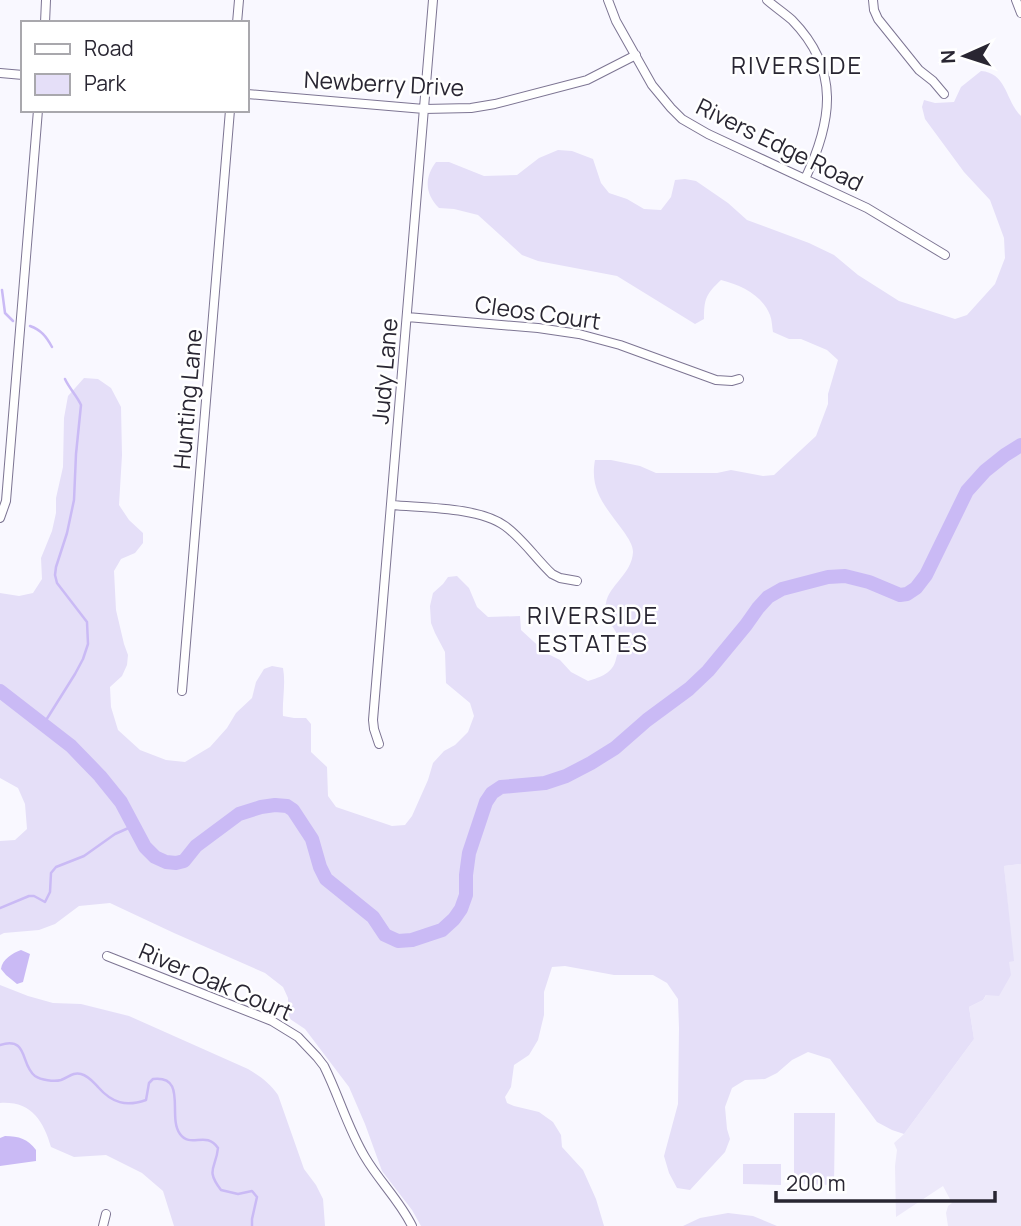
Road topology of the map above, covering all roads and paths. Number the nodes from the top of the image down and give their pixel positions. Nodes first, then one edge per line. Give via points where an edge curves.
1 (47, 0) edge
2 (239, 0) edge
3 (433, 0) edge
4 (608, 0) edge
5 (767, 0) edge
6 (873, 0) edge
7 (1016, 0) edge
8 (1021, 13) edge
9 (45, 21) edge
10 (237, 21) edge
11 (636, 55) junction
12 (0, 73) edge
13 (21, 75) edge
14 (248, 94) edge
15 (944, 94) dead end
16 (424, 109) junction
17 (37, 112) edge
18 (230, 112) edge
19 (805, 179) junction
20 (945, 255) dead end
21 (407, 317) junction
22 (739, 379) dead end
23 (392, 505) junction
24 (0, 518) edge
25 (577, 581) dead end
26 (182, 691) dead end
27 (379, 744) dead end
28 (107, 956) dead end
29 (106, 1214) dead end
30 (103, 1226) edge
31 (412, 1226) edge

1 - 9 street
2 - 10 street
3 - 16 street, Judy Lane
4 - 11 street, Rivers Edge Road
5 - 19 street via 802,31 824,76 826,122
6 - 15 street via 878,19
7 - 8 street
11 - 16 street, Newberry Drive via 575,84 483,106
11 - 19 street, Rivers Edge Road via 661,98 682,118
12 - 13 street
14 - 16 street, Newberry Drive
16 - 21 street, Judy Lane
17 - 24 street via 6,500
18 - 26 street, Hunting Lane
19 - 20 street, Rivers Edge Road via 867,208
21 - 22 street, Cleos Court via 579,334 691,373 716,380
21 - 23 street, Judy Lane
23 - 25 street via 468,512 498,521 552,574
23 - 27 street, Judy Lane via 373,720
28 - 31 street, River Oak Court via 272,1021 298,1037 324,1066 363,1155
29 - 30 street

